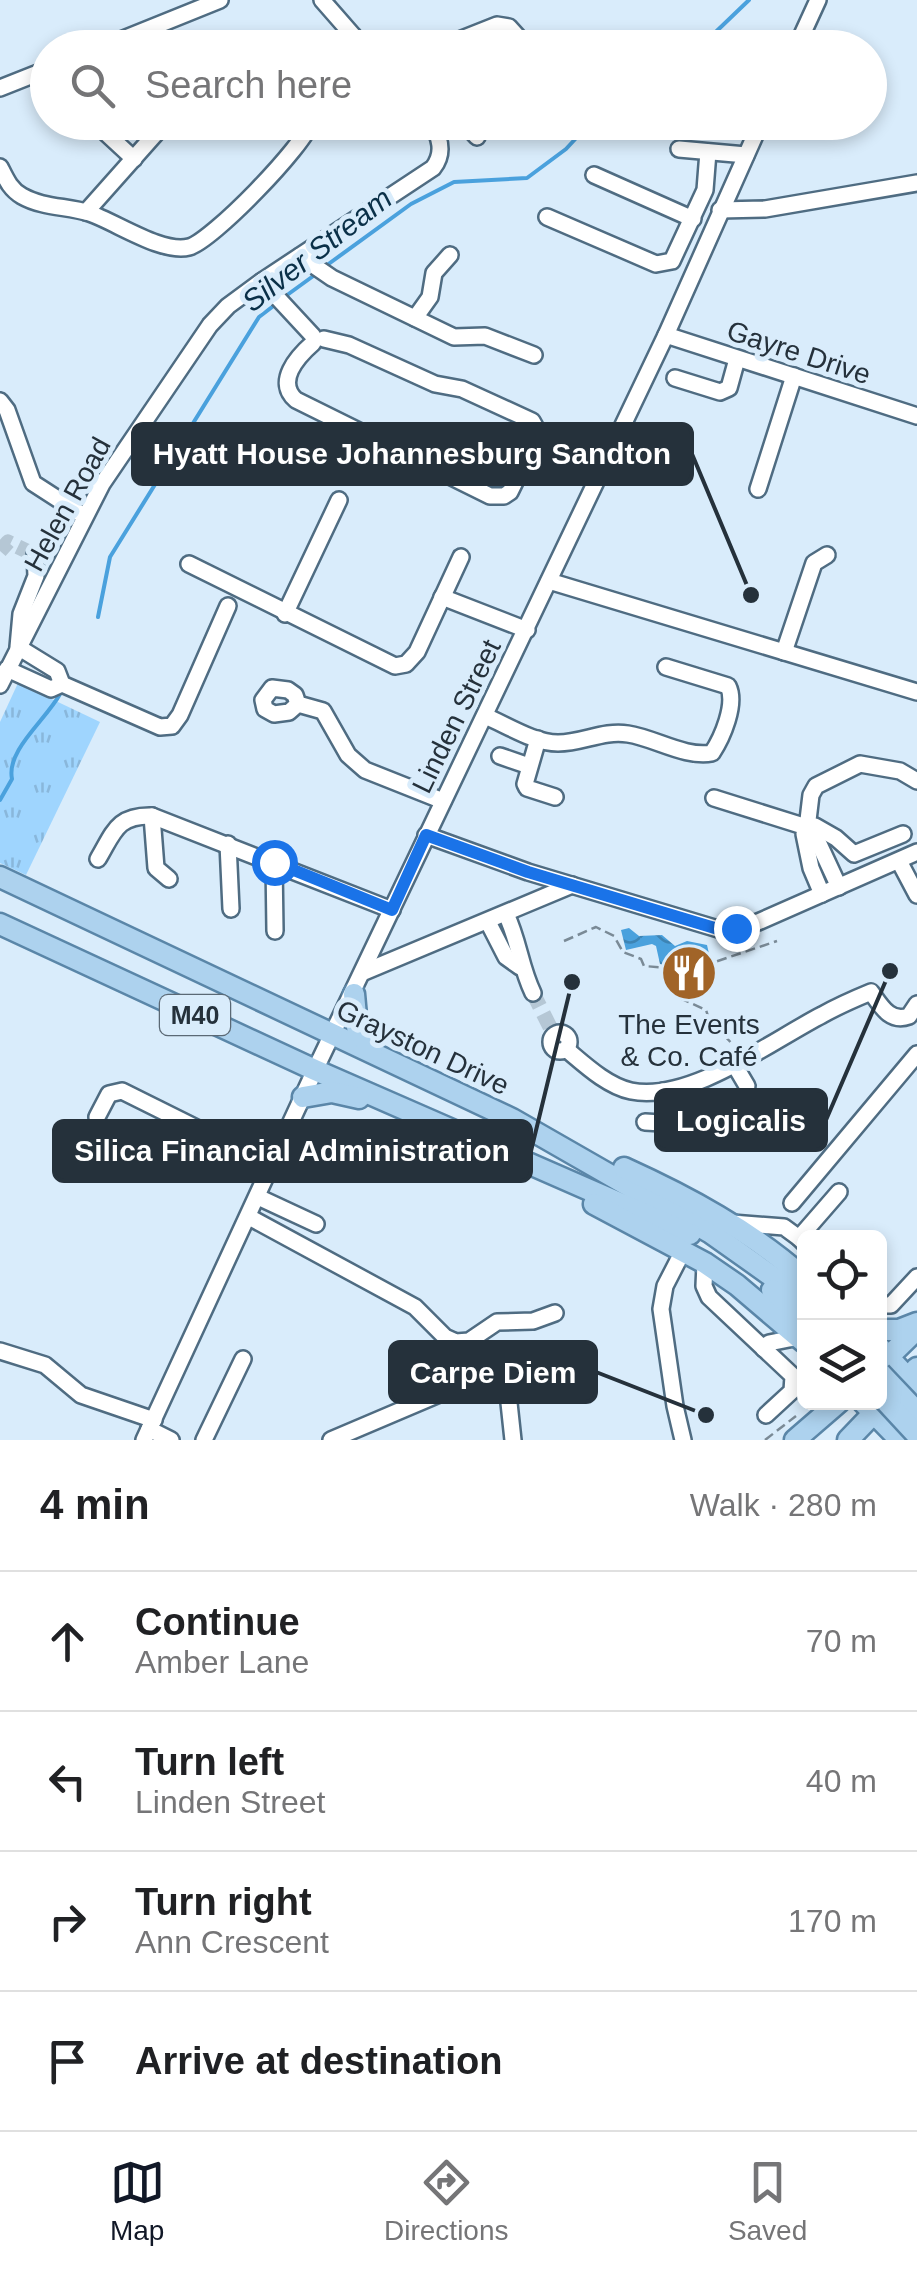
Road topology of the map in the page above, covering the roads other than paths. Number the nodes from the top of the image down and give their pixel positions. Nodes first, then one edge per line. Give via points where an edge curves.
1 (220, 0) edge
2 (322, 0) edge
3 (818, 0) edge
4 (146, 30) edge
5 (348, 30) edge
6 (484, 30) edge
7 (511, 30) edge
8 (804, 30) edge
9 (30, 76) edge
10 (0, 88) edge
11 (113, 140) edge
12 (150, 140) edge
13 (303, 140) edge
14 (438, 140) edge
15 (753, 140) edge
16 (678, 149) dead end
17 (708, 152) junction
18 (746, 155) junction
19 (134, 159) junction
20 (0, 167) edge
21 (594, 176) dead end
22 (917, 183) edge
23 (720, 210) junction
24 (86, 212) junction
25 (547, 217) dead end
26 (693, 219) junction
27 (300, 256) junction
28 (450, 256) dead end
29 (267, 287) junction
30 (415, 318) junction
31 (666, 336) junction
32 (317, 339) junction
33 (534, 356) dead end
34 (738, 358) junction
35 (794, 376) junction
36 (675, 378) dead end
37 (0, 401) edge
38 (917, 416) edge
39 (758, 488) dead end
40 (339, 500) dead end
41 (84, 516) junction
42 (827, 555) dead end
43 (35, 556) dead end
44 (460, 557) dead end
45 (188, 564) dead end
46 (549, 582) junction
47 (442, 597) junction
48 (228, 606) dead end
49 (286, 614) junction
50 (526, 630) junction
51 (18, 647) junction
52 (784, 652) junction
53 (666, 667) dead end
54 (3, 676) edge
55 (56, 681) junction
56 (917, 692) edge
57 (298, 704) dead end
58 (485, 716) junction
59 (538, 739) junction
60 (500, 756) dead end
61 (529, 766) junction
62 (917, 781) edge
63 (555, 797) dead end
64 (714, 798) dead end
65 (443, 801) junction
66 (152, 816) junction
67 (808, 827) junction
68 (903, 834) dead end
69 (426, 835) junction
70 (228, 844) junction
71 (917, 852) edge
72 (98, 859) dead end
73 (899, 861) junction
74 (274, 862) junction
75 (528, 872) junction
76 (0, 878) edge
77 (169, 879) dead end
78 (572, 885) junction
79 (839, 887) junction
80 (822, 894) junction
81 (917, 895) edge
82 (534, 901) junction
83 (231, 910) dead end
84 (392, 910) junction
85 (506, 914) junction
86 (488, 922) junction
87 (0, 924) edge
88 (276, 931) dead end
89 (520, 967) junction
90 (364, 972) junction
91 (532, 992) tunnel mouth
92 (354, 994) junction
93 (917, 1004) edge
94 (552, 1031) tunnel mouth
95 (333, 1036) junction
96 (917, 1054) edge
97 (375, 1055) junction
98 (736, 1059) junction
99 (315, 1070) junction
100 (746, 1086) dead end
101 (663, 1092) junction
102 (303, 1097) junction
103 (758, 1105) dead end
104 (97, 1116) dead end
105 (512, 1120) junction
106 (768, 1121) dead end
107 (645, 1122) dead end
108 (456, 1130) junction
109 (272, 1166) junction
110 (560, 1180) junction
111 (839, 1192) dead end
112 (258, 1197) junction
113 (792, 1204) dead end
114 (650, 1206) junction
115 (249, 1217) junction
116 (726, 1222) junction
117 (316, 1224) dead end
118 (784, 1227) junction
119 (810, 1230) edge
120 (797, 1237) edge
121 (683, 1251) junction
122 (773, 1251) junction
123 (705, 1263) junction
124 (797, 1272) edge
125 (917, 1277) edge
126 (797, 1293) edge
127 (887, 1306) edge
128 (764, 1307) junction
129 (555, 1313) dead end
130 (917, 1326) edge
131 (797, 1327) edge
132 (797, 1329) edge
133 (887, 1330) edge
134 (797, 1334) edge
135 (766, 1346) junction
136 (0, 1352) edge
137 (887, 1356) edge
138 (243, 1359) dead end
139 (887, 1364) edge
140 (887, 1368) edge
141 (914, 1379) edge
142 (887, 1395) edge
143 (809, 1410) edge
144 (829, 1410) edge
145 (869, 1410) edge
146 (878, 1410) edge
147 (882, 1410) edge
148 (917, 1412) edge
149 (766, 1415) dead end
150 (149, 1430) edge
151 (917, 1435) edge
152 (171, 1440) edge
153 (204, 1440) edge
154 (331, 1440) edge
155 (513, 1440) edge
156 (683, 1440) edge
157 (793, 1440) edge
158 (848, 1440) edge
159 (900, 1440) edge

1 - 4 street
2 - 5 street
3 - 8 street
6 - 7 street
9 - 10 street
11 - 19 street
12 - 19 street
13 - 24 street via 193,246 164,245
14 - 27 street, Helen Road via 433,168
15 - 18 street, Linden Street
16 - 17 street
17 - 18 street
17 - 26 street via 705,190
18 - 23 street, Linden Street
19 - 24 street
20 - 24 street via 26,198
21 - 26 street
22 - 23 street via 765,209
23 - 31 street, Linden Street
25 - 26 street via 656,264 672,261
27 - 29 street, Helen Road
27 - 30 street
28 - 30 street via 434,272 430,297
29 - 32 street
29 - 41 street, Helen Road via 217,317
30 - 33 street via 461,338 476,335
31 - 34 street, Gayre Drive
31 - 46 street, Linden Street
32 - 32 street via 349,345 532,421 536,439 510,492 490,496 291,396 286,383
34 - 35 street, Gayre Drive
34 - 36 street via 729,388 720,392
35 - 38 street, Gayre Drive
35 - 39 street
37 - 41 street via 33,483
40 - 49 street
41 - 51 street, Helen Road
42 - 52 street via 814,564
43 - 51 street
44 - 47 street
45 - 49 street
46 - 50 street, Linden Street
46 - 52 street
47 - 49 street via 416,652 395,666
47 - 50 street
48 - 55 street via 172,726 156,726
50 - 58 street, Linden Street
51 - 54 street, Helen Road
51 - 55 street
52 - 56 street
53 - 59 street via 731,690 712,754 624,733 561,743
54 - 55 street
57 - 65 street via 326,714 348,755 365,770
58 - 59 street
58 - 65 street, Linden Street
59 - 61 street
60 - 61 street
61 - 63 street via 527,788
62 - 67 street via 860,764 816,786
64 - 67 street
65 - 69 street, Linden Street
66 - 70 street
66 - 72 street via 121,822
66 - 77 street via 156,868
67 - 68 street via 854,854
67 - 79 street
67 - 80 street
69 - 75 street
69 - 84 street, Linden Street
70 - 74 street
70 - 83 street
71 - 73 street
73 - 79 street
73 - 81 street
74 - 84 street
74 - 88 street
75 - 78 street
75 - 82 street
76 - 95 main road, Grayston Drive / M40
78 - 80 street via 718,929 758,922
78 - 82 street
79 - 80 street
82 - 85 street
84 - 90 street, Linden Street
85 - 86 street
85 - 89 street via 521,949
86 - 89 street via 506,957
86 - 90 street
87 - 99 main road, Grayston Drive / M40
89 - 91 street
90 - 92 street, Linden Street
92 - 95 street, Linden Street
92 - 97 main road via 357,1027
93 - 98 street via 909,1016 895,1018 871,992
94 - 101 street via 566,1035 566,1049 617,1086
95 - 97 main road, Grayston Drive / M40
95 - 99 street, Linden Street
96 - 113 street
97 - 105 main road, Grayston Drive / M40
98 - 100 street
98 - 101 street
99 - 102 street, Linden Street
99 - 108 main road, Grayston Drive / M40
101 - 107 street via 668,1113 662,1123
102 - 108 main road via 352,1096
102 - 109 street, Linden Street
103 - 106 street
104 - 109 street via 109,1094 122,1091
105 - 114 main road, Grayston Drive / M40
105 - 116 main road
108 - 110 main road, Grayston Drive / M40
109 - 112 street, Linden Street
110 - 114 main road, Grayston Drive / M40
110 - 121 main road
111 - 119 street
112 - 115 street, Linden Street
112 - 117 street
114 - 126 main road, Grayston Drive / M40 via 760,1264
114 - 131 main road, Grayston Drive / M40 via 738,1264
115 - 129 street via 415,1307 456,1342 497,1322
115 - 150 street, Linden Street
116 - 118 street
116 - 122 main road
118 - 120 street
118 - 122 street
121 - 123 main road
121 - 156 street via 662,1308
122 - 124 main road
123 - 128 main road
123 - 135 street via 709,1297
125 - 127 street
128 - 132 main road
128 - 135 street
130 - 133 main road
130 - 137 main road
134 - 135 street
135 - 149 street via 794,1381 790,1394
136 - 150 street via 45,1364 74,1391
138 - 153 street
139 - 141 main road
140 - 148 main road, bridge
141 - 142 main road
143 - 157 main road
144 - 157 main road
145 - 158 main road
146 - 159 main road
147 - 151 main road, bridge
150 - 152 street
154 - 155 street via 498,1369 506,1375

